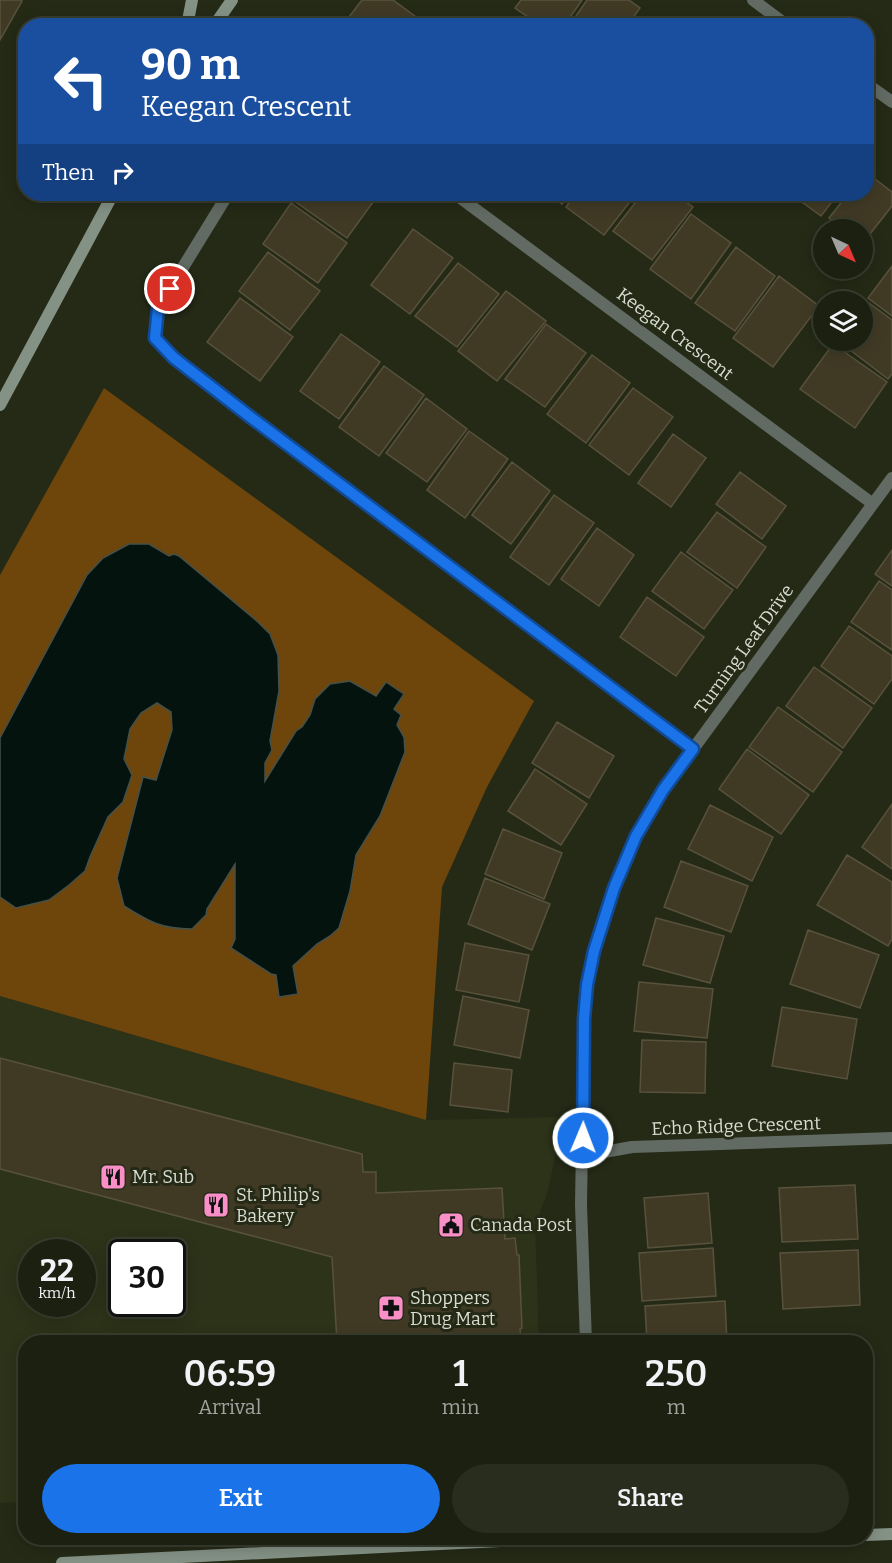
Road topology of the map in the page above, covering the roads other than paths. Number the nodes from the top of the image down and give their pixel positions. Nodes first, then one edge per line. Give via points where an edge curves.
1 (192, 0) edge
2 (232, 0) edge
3 (753, 0) edge
4 (189, 18) edge
5 (220, 18) edge
6 (777, 18) edge
7 (874, 89) edge
8 (892, 102) edge
9 (109, 201) edge
10 (224, 201) edge
11 (464, 201) edge
12 (0, 405) edge
13 (892, 478) edge
14 (873, 504) junction
15 (693, 749) junction
16 (892, 1138) edge
17 (582, 1156) junction
18 (586, 1335) edge
19 (892, 1534) edge
20 (873, 1535) edge
21 (422, 1545) edge
22 (62, 1563) edge

1 - 4 main road
2 - 5 main road
3 - 6 street
7 - 8 street
9 - 12 main road
10 - 15 street via 158,308 155,338 174,358 253,419
11 - 14 street, Keegan Crescent
13 - 14 street, Turning Leaf Drive
14 - 15 street, Turning Leaf Drive
15 - 17 street, Turning Leaf Drive via 636,836 594,951 584,1019
16 - 17 street, Echo Ridge Crescent via 632,1147
17 - 18 street, Turning Leaf Drive
19 - 20 main road
21 - 22 main road

